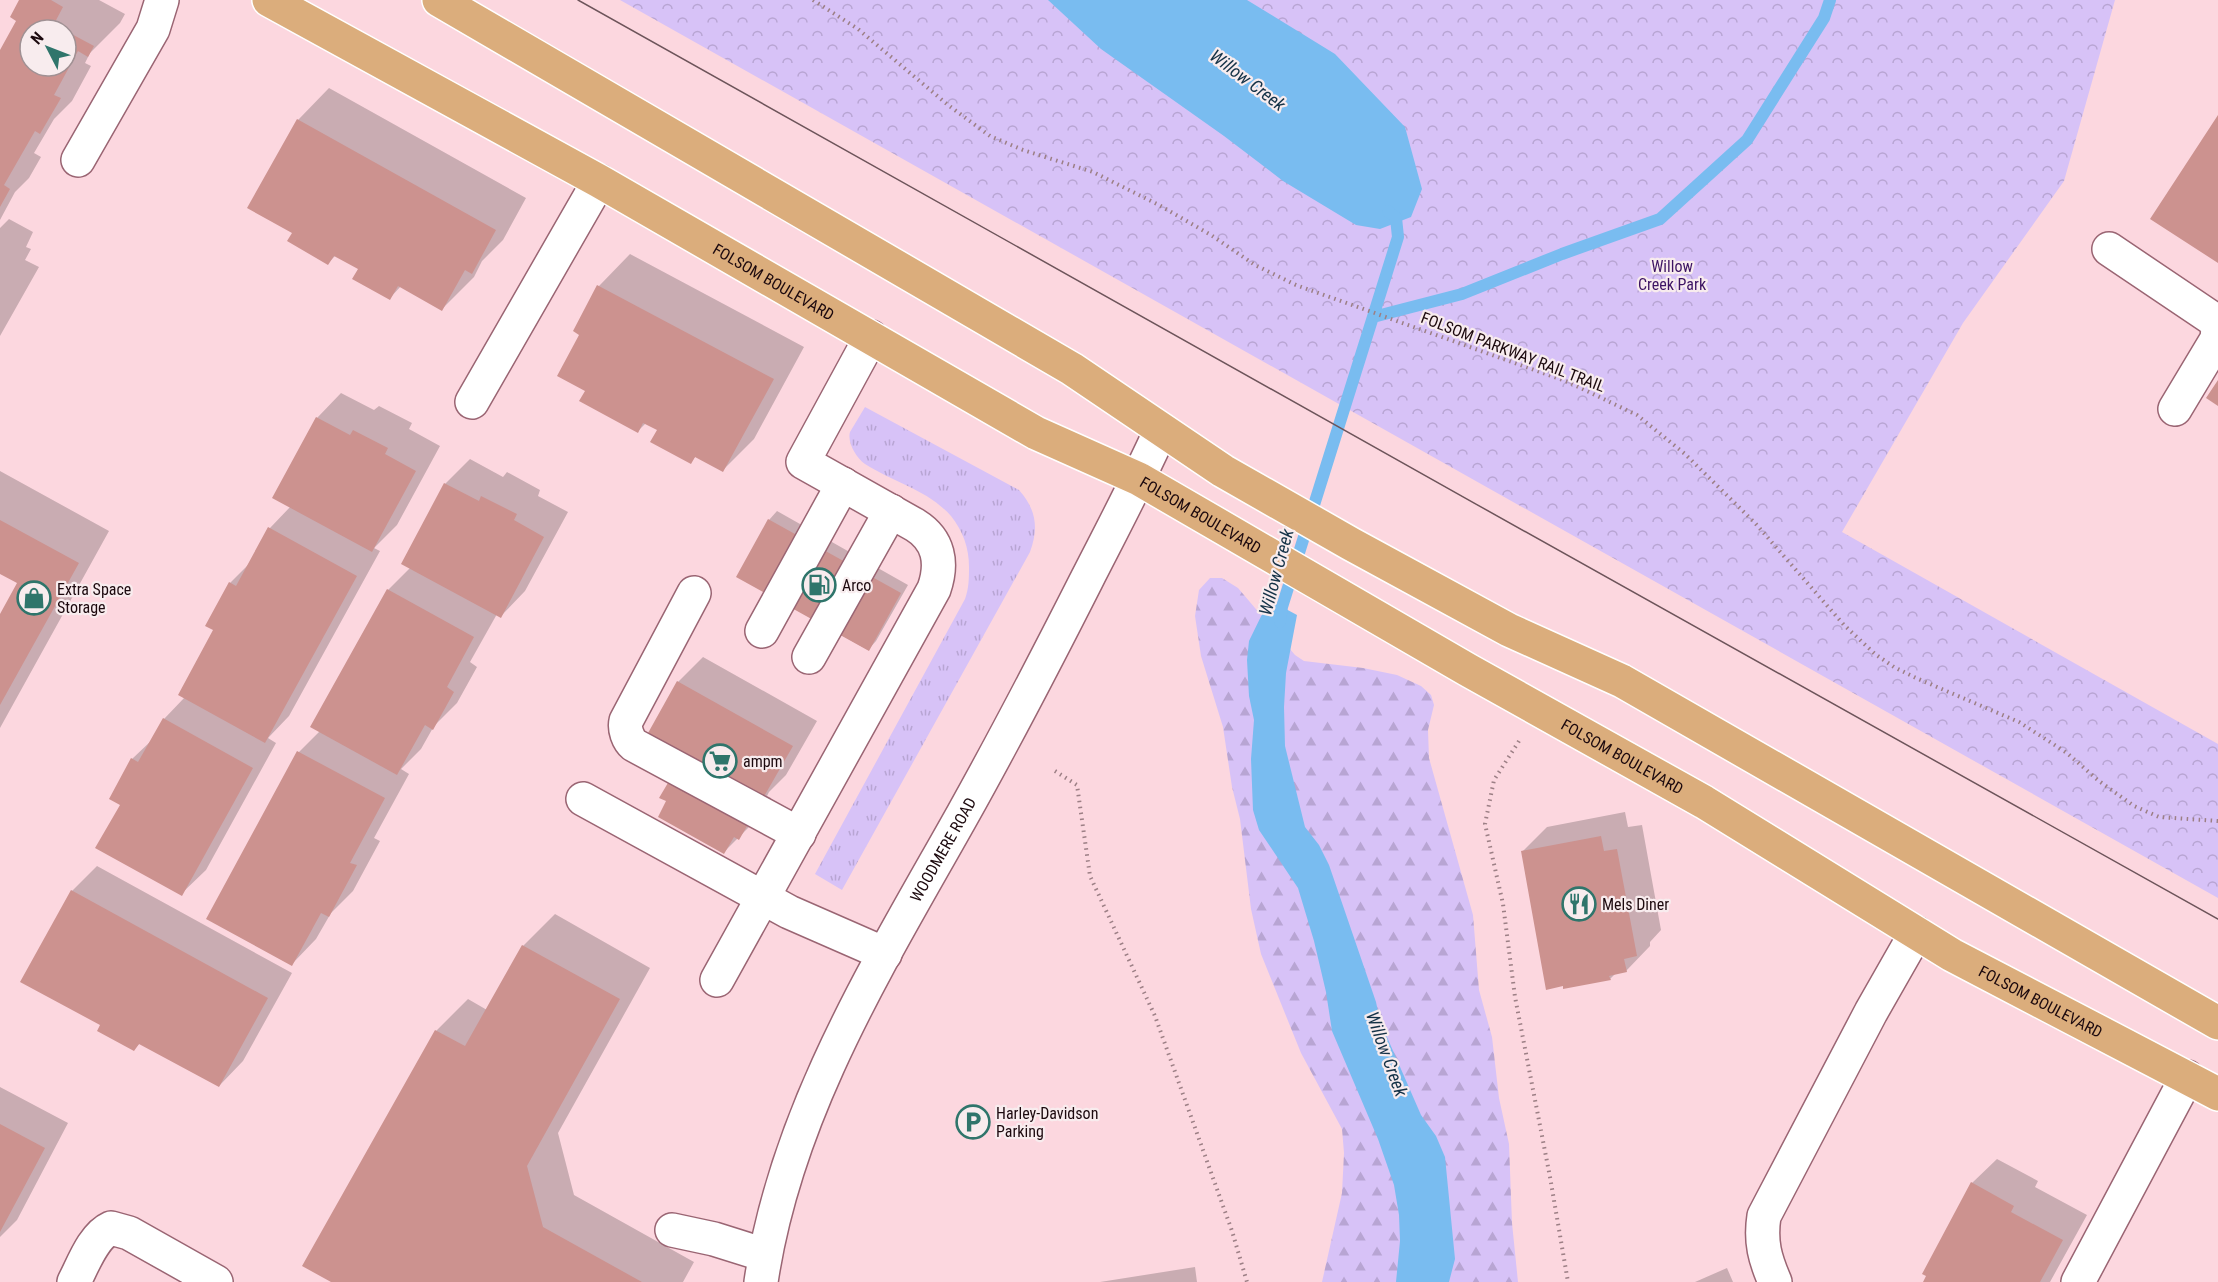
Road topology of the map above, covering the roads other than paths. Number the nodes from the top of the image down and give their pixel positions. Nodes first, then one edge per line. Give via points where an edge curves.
1 (162, 0) edge
2 (269, 0) edge
3 (439, 0) edge
4 (78, 160) dead end
5 (599, 181) junction
6 (2109, 249) dead end
7 (871, 337) junction
8 (472, 402) dead end
9 (2175, 409) dead end
10 (1161, 430) junction
11 (1139, 479) junction
12 (843, 484) junction
13 (891, 511) junction
14 (694, 593) dead end
15 (762, 631) dead end
16 (809, 657) dead end
17 (583, 799) dead end
18 (799, 834) junction
19 (763, 898) junction
20 (1916, 933) junction
21 (885, 954) junction
22 (717, 980) dead end
23 (2218, 1023) edge
24 (2187, 1077) junction
25 (2218, 1094) edge
26 (672, 1230) dead end
27 (763, 1268) edge
28 (74, 1282) edge
29 (216, 1282) edge
30 (1775, 1282) edge
31 (2078, 1282) edge

1 - 4 street via 153,29
2 - 5 main road, FOLSOM BOULEVARD
3 - 10 main road via 1072,369
5 - 7 main road, FOLSOM BOULEVARD
5 - 8 street
6 - 9 street via 2213,319 2218,328 2217,339
7 - 11 main road, FOLSOM BOULEVARD via 1036,433
7 - 12 street via 803,462
10 - 11 street, WOODMERE ROAD
10 - 23 main road via 1223,471 1351,544 1509,630 1622,681
11 - 20 main road, FOLSOM BOULEVARD via 1704,802
11 - 21 street, WOODMERE ROAD via 1013,724
12 - 13 street
12 - 15 street
13 - 16 street
13 - 18 street via 921,528 933,540 938,577
14 - 18 street via 626,721 629,739
17 - 19 street
18 - 19 street
19 - 21 street
19 - 22 street
20 - 24 main road, FOLSOM BOULEVARD via 1952,956
20 - 30 street via 1764,1216 1761,1242
21 - 27 street, WOODMERE ROAD via 820,1082 785,1176
24 - 25 main road, FOLSOM BOULEVARD
24 - 31 street
26 - 27 street via 714,1239
28 - 29 street via 97,1240 111,1228 129,1233

